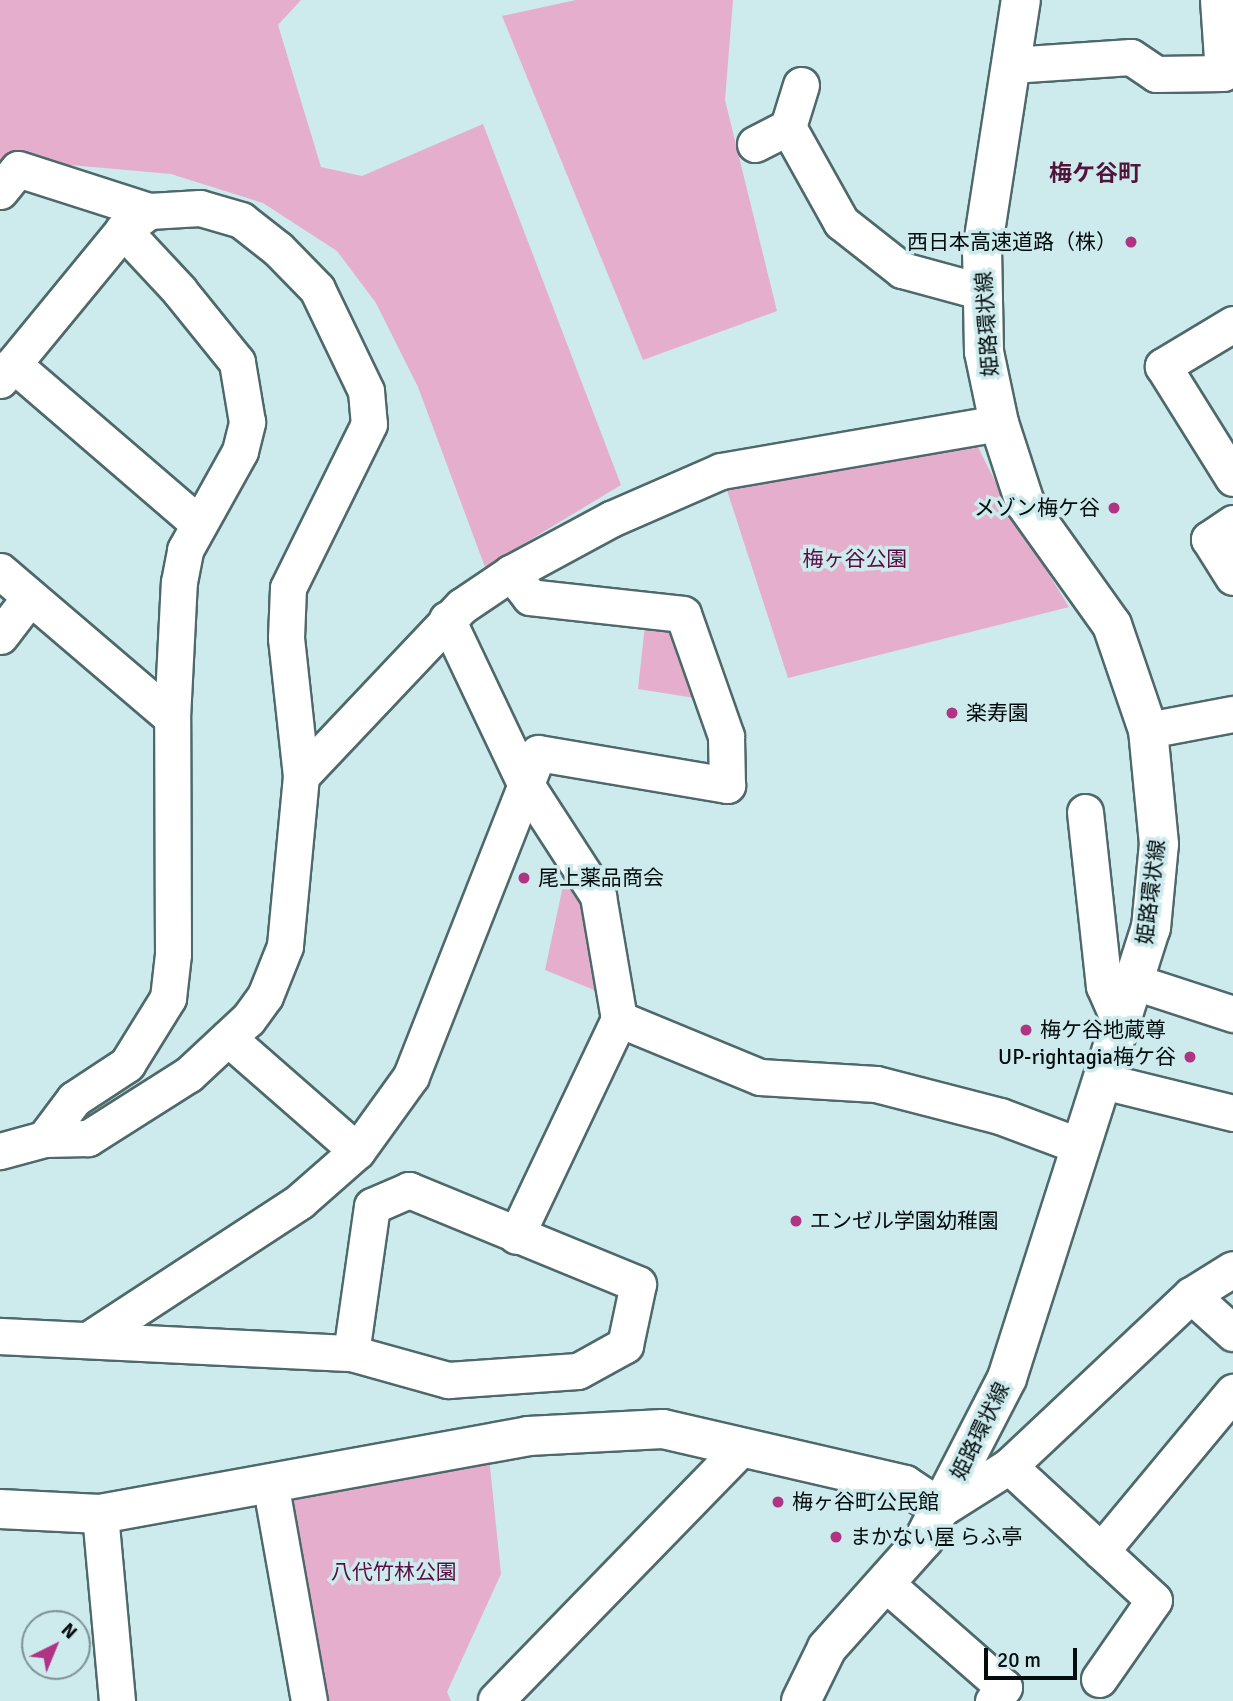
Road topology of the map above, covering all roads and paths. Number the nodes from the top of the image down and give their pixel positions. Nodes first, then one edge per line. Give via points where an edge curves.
1 (1021, 0) edge
2 (1219, 0) edge
3 (1011, 65) junction
4 (800, 85) dead end
5 (788, 127) junction
6 (755, 144) dead end
7 (0, 191) edge
8 (136, 220) junction
9 (983, 292) junction
10 (1233, 324) edge
11 (7, 372) edge
12 (999, 423) junction
13 (1233, 478) edge
14 (198, 523) junction
15 (1233, 523) edge
16 (0, 571) edge
17 (511, 573) junction
18 (1233, 577) edge
19 (30, 597) junction
20 (447, 619) junction
21 (0, 636) edge
22 (1233, 714) edge
23 (172, 718) junction
24 (1148, 730) junction
25 (301, 776) junction
26 (525, 783) junction
27 (1085, 812) dead end
28 (1135, 982) junction
29 (1233, 1014) edge
30 (620, 1019) junction
31 (1122, 1027) junction
32 (228, 1038) junction
33 (1103, 1081) junction
34 (1233, 1112) edge
35 (44, 1139) junction
36 (1080, 1146) junction
37 (0, 1151) edge
38 (357, 1151) junction
39 (516, 1236) junction
40 (1233, 1269) edge
41 (1191, 1295) junction
42 (1233, 1333) edge
43 (0, 1336) edge
44 (91, 1338) junction
45 (351, 1353) junction
46 (1233, 1392) edge
47 (741, 1448) junction
48 (1009, 1466) junction
49 (270, 1482) junction
50 (0, 1509) edge
51 (941, 1509) junction
52 (100, 1514) junction
53 (1101, 1551) junction
54 (885, 1583) junction
55 (1099, 1679) dead end
56 (496, 1700) edge
57 (117, 1701) edge
58 (309, 1701) edge
59 (800, 1701) edge
60 (993, 1701) edge

1 - 3 main road, 姫路環状線
2 - 3 street via 1223,73 1156,74 1131,57
3 - 9 main road, 姫路環状線 via 982,251
4 - 5 street
5 - 6 street
5 - 9 street via 841,222 902,270
7 - 8 street via 18,169
8 - 11 street
8 - 14 street via 180,290 237,362 247,422 240,451
8 - 25 street via 210,211 241,220 317,289 366,391 369,424 288,588 286,638
9 - 12 main road, 姫路環状線 via 984,352
10 - 13 street via 1163,366
11 - 14 street
12 - 17 street via 722,471 611,519
12 - 24 main road, 姫路環状線 via 1025,503 1112,625
14 - 23 street via 184,550 179,582
15 - 18 street via 1209,539
16 - 19 street
17 - 20 street
17 - 26 street via 530,597 683,614 726,736 727,785 538,753
19 - 21 street
19 - 23 street
20 - 25 street
20 - 26 street
22 - 24 street
23 - 35 street via 173,954 168,998 127,1064 74,1099
24 - 28 main road, 姫路環状線 via 1159,845 1151,928
25 - 32 street via 285,946 265,996
26 - 30 street via 598,896
26 - 38 street via 411,1076
27 - 31 street via 1104,986
28 - 29 street
28 - 31 main road, 姫路環状線
30 - 36 street via 761,1077 876,1084 1000,1116
30 - 39 street
31 - 33 main road, 姫路環状線
32 - 35 street via 188,1074 88,1138
32 - 38 street
33 - 34 street
33 - 36 main road, 姫路環状線
35 - 37 street
36 - 51 main road, 姫路環状線 via 1007,1378
38 - 44 street via 300,1201
39 - 45 street via 409,1189 372,1206
39 - 45 street via 638,1284 625,1345 578,1371 448,1380
40 - 41 street
41 - 42 street
41 - 48 street
43 - 44 street
44 - 45 street
46 - 53 street
47 - 49 main road via 663,1429 528,1436
47 - 51 main road via 905,1485
47 - 56 street
48 - 51 street
48 - 53 street
49 - 52 main road
49 - 58 street
50 - 52 main road
51 - 54 main road, 姫路環状線 via 924,1539
52 - 57 street
53 - 55 street via 1154,1600
54 - 59 main road, 姫路環状線 via 827,1648
54 - 60 street via 1004,1687

